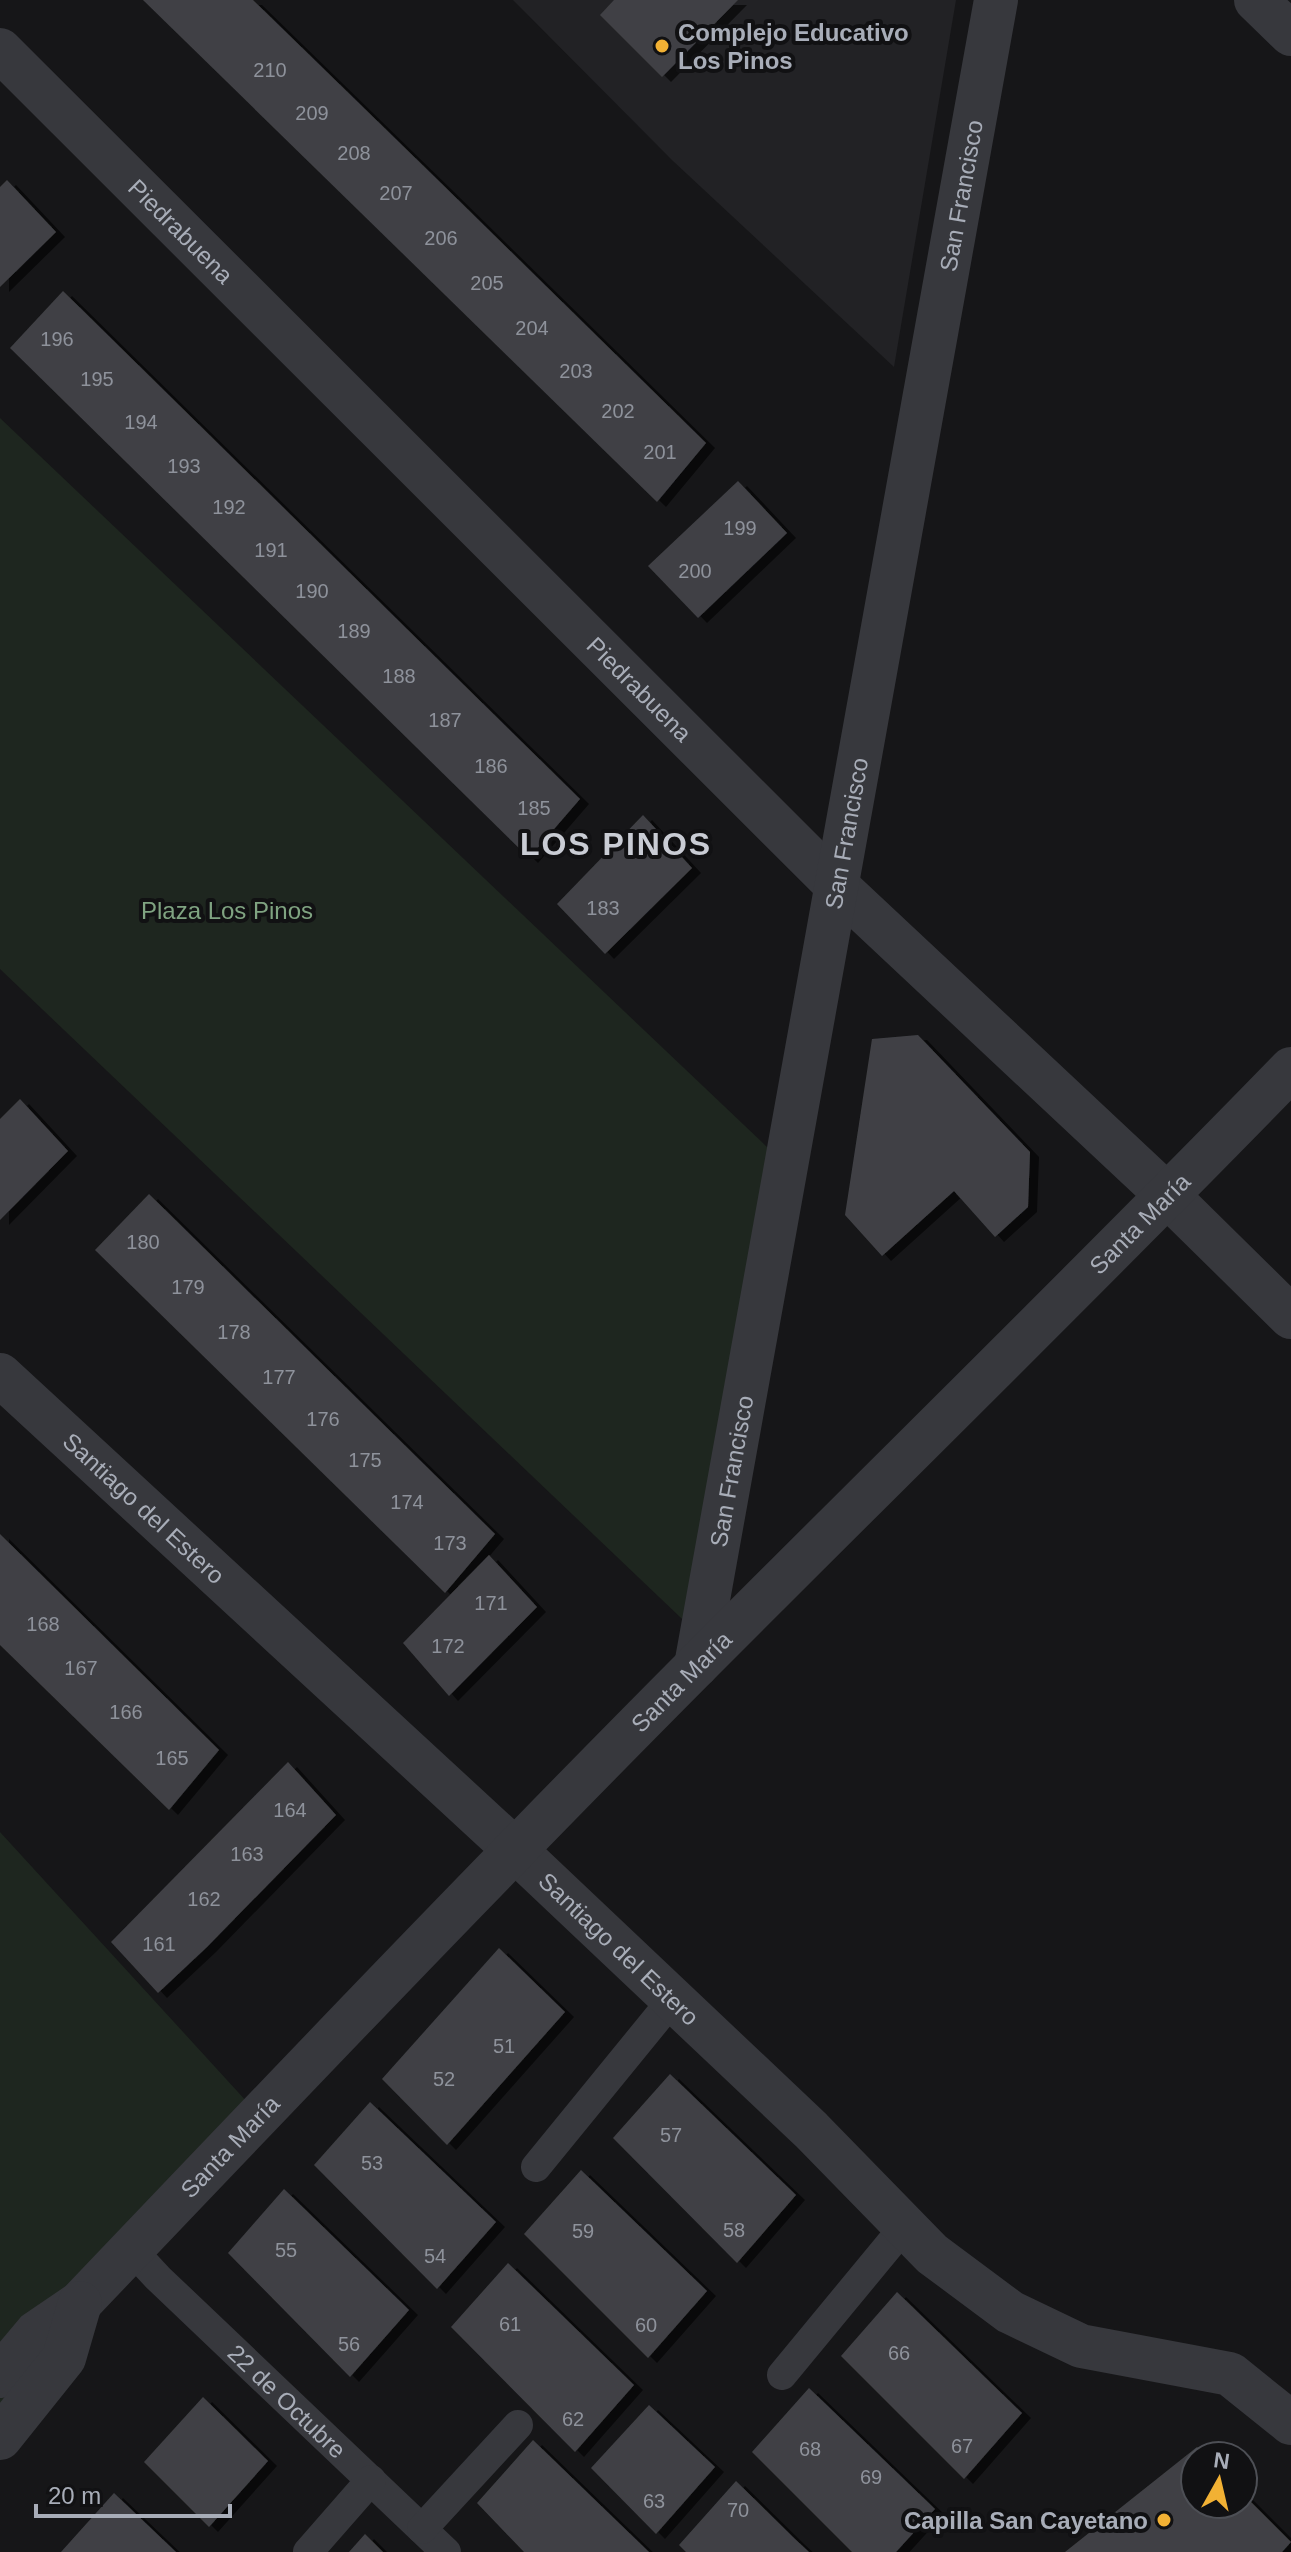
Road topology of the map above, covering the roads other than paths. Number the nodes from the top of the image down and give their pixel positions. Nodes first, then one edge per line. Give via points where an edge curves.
1 (996, 0) edge
2 (1256, 0) edge
3 (1291, 34) edge
4 (0, 50) edge
5 (836, 885) junction
6 (1291, 1069) edge
7 (1168, 1196) junction
8 (1291, 1317) edge
9 (0, 1375) edge
10 (696, 1666) junction
11 (515, 1850) junction
12 (673, 1999) junction
13 (536, 2167) dead end
14 (905, 2226) junction
15 (131, 2249) junction
16 (80, 2303) junction
17 (782, 2375) dead end
18 (0, 2376) edge
19 (1291, 2423) edge
20 (518, 2425) dead end
21 (0, 2438) edge
22 (371, 2480) junction
23 (422, 2529) junction
24 (308, 2552) edge
25 (446, 2552) edge

1 - 5 street, San Francisco
2 - 3 street
4 - 5 street, Piedrabuena
5 - 7 street, Piedrabuena
5 - 10 street, San Francisco
6 - 7 street, Santa María
7 - 8 street, Piedrabuena
7 - 10 street, Santa María
9 - 11 street, Santiago del Estero
10 - 11 street, Santa María
11 - 12 street, Santiago del Estero
11 - 15 street, Santa María
12 - 13 lane
12 - 14 street, Santiago del Estero
14 - 17 lane
14 - 19 street, Santiago del Estero via 932,2254 1010,2312 1081,2346 1230,2374
15 - 16 street, Santa María
15 - 22 lane, 22 de Octubre
16 - 18 street, Santa María via 36,2333
16 - 21 street, Santa María via 64,2358
20 - 23 lane
22 - 23 lane, 22 de Octubre
22 - 24 lane
23 - 25 lane, 22 de Octubre

